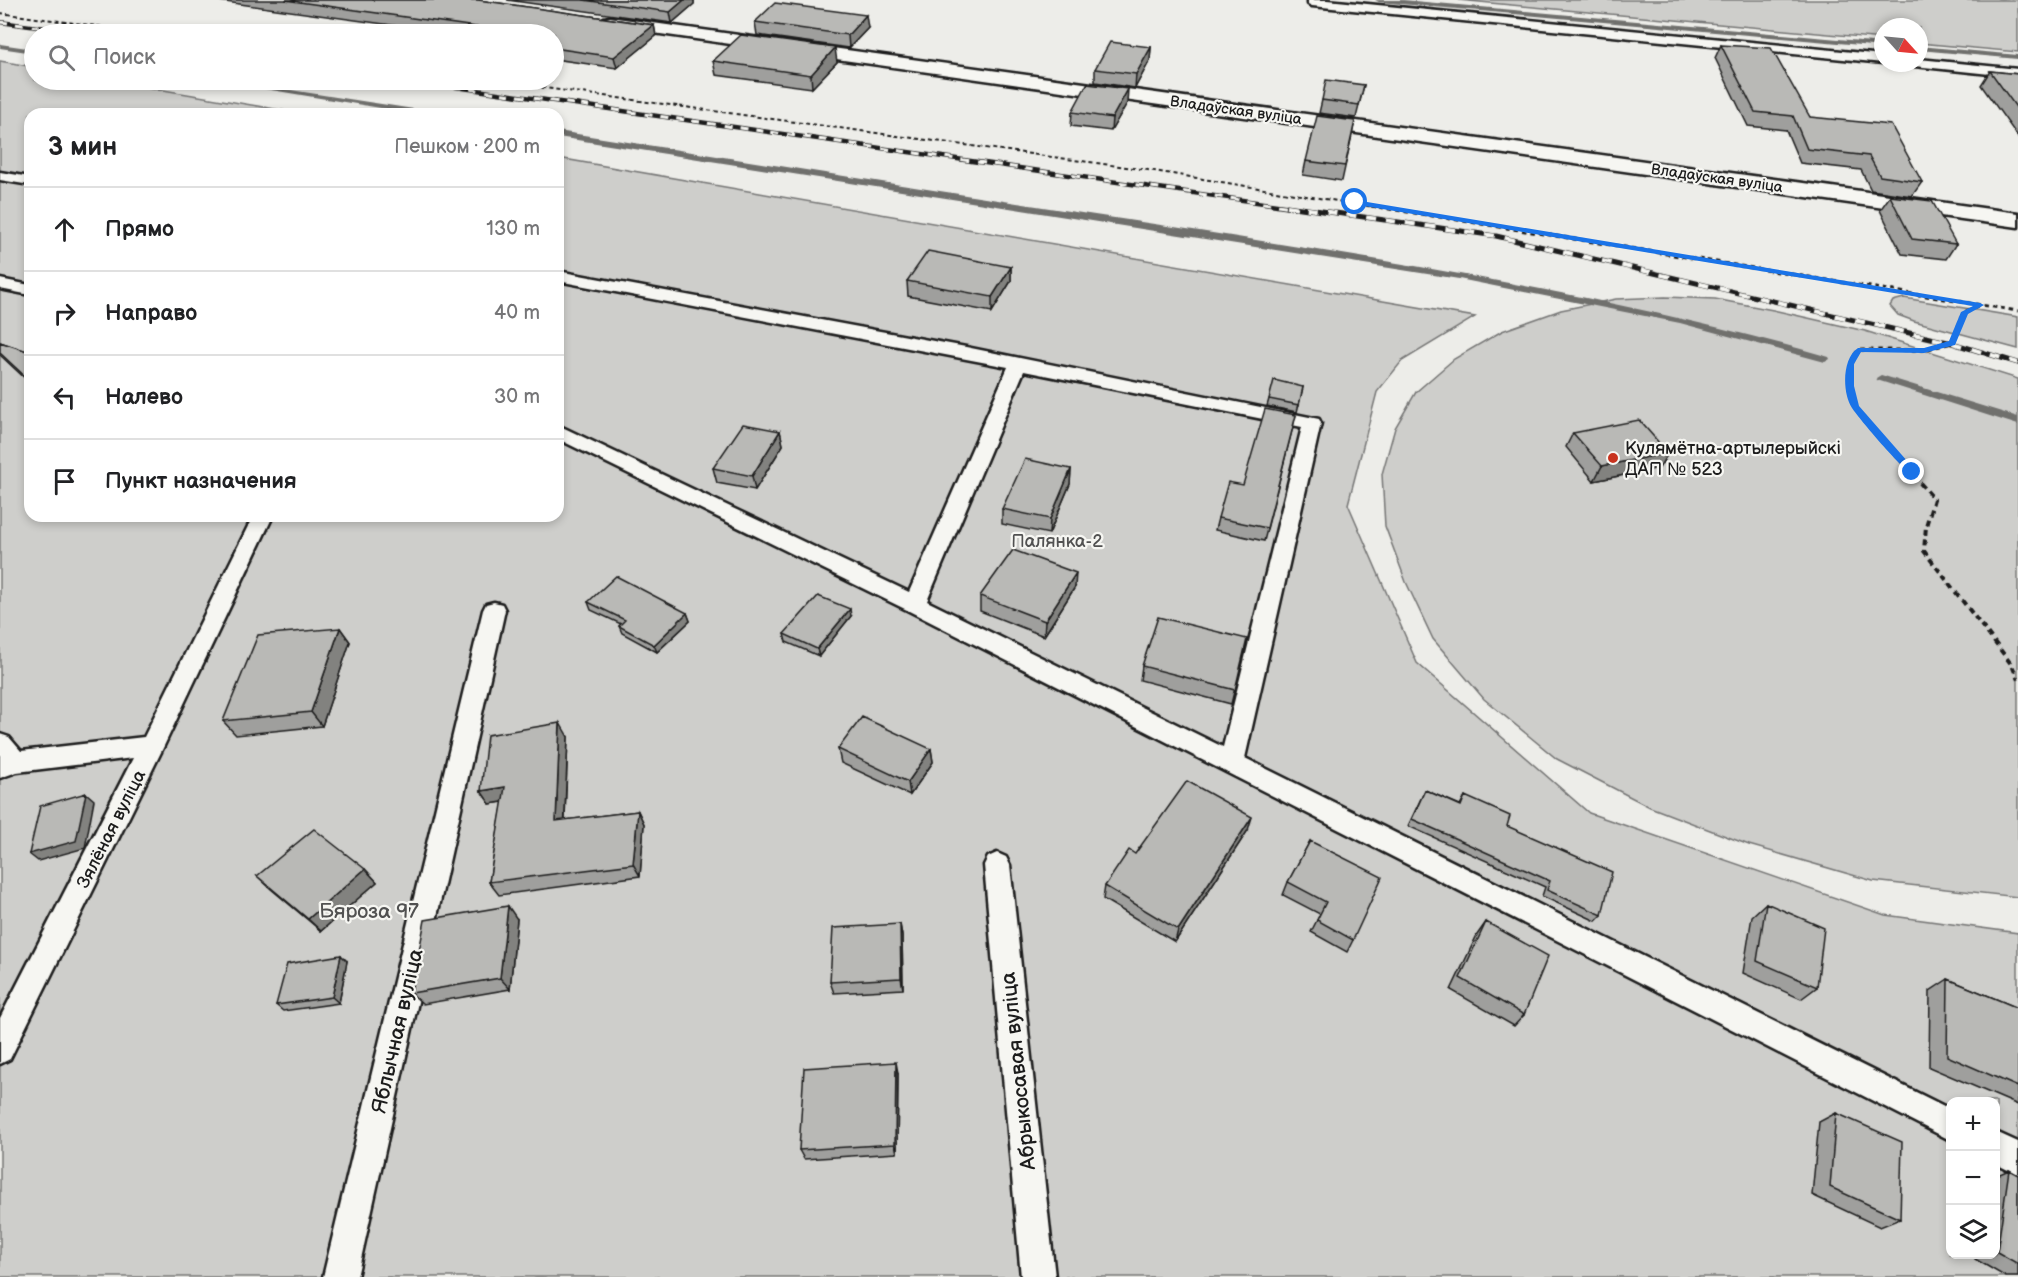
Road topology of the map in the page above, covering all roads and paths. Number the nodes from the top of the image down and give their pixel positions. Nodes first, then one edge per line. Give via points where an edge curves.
1 (1312, 2) dead end
2 (0, 13) edge
3 (596, 20) edge
4 (82, 24) edge
5 (1874, 58) edge
6 (1928, 64) edge
7 (2018, 73) edge
8 (560, 90) edge
9 (0, 176) edge
10 (24, 181) edge
11 (2018, 220) edge
12 (564, 277) edge
13 (0, 284) edge
14 (24, 289) edge
15 (1980, 305) junction
16 (2018, 311) edge
17 (1018, 364) junction
18 (564, 434) edge
19 (260, 522) edge
20 (915, 604) junction
21 (494, 610) dead end
22 (2018, 680) edge
23 (152, 747) junction
24 (5, 758) edge
25 (1232, 764) junction
26 (997, 865) dead end
27 (0, 1049) edge
28 (1946, 1123) edge
29 (2000, 1150) edge
30 (2018, 1159) edge
31 (340, 1277) edge
32 (1038, 1277) edge

1 - 5 lane
2 - 4 path
3 - 11 street, Владаўская вуліца
6 - 7 lane
8 - 15 path via 1148,170
9 - 10 lane
12 - 17 lane
13 - 14 lane
15 - 16 path
15 - 22 path via 1965,312 1952,343 1924,350 1858,350 1850,364 1850,386 1855,406 1935,499 1926,526 1924,551 2012,665
17 - 20 lane
17 - 25 lane via 1312,423
18 - 20 lane
19 - 23 lane
20 - 25 lane
21 - 31 lane, Яблычная вуліца
23 - 24 lane, Зялёная вуліца
23 - 27 lane, Зялёная вуліца
25 - 28 lane
26 - 32 lane, Абрыкосавая вуліца
29 - 30 lane

